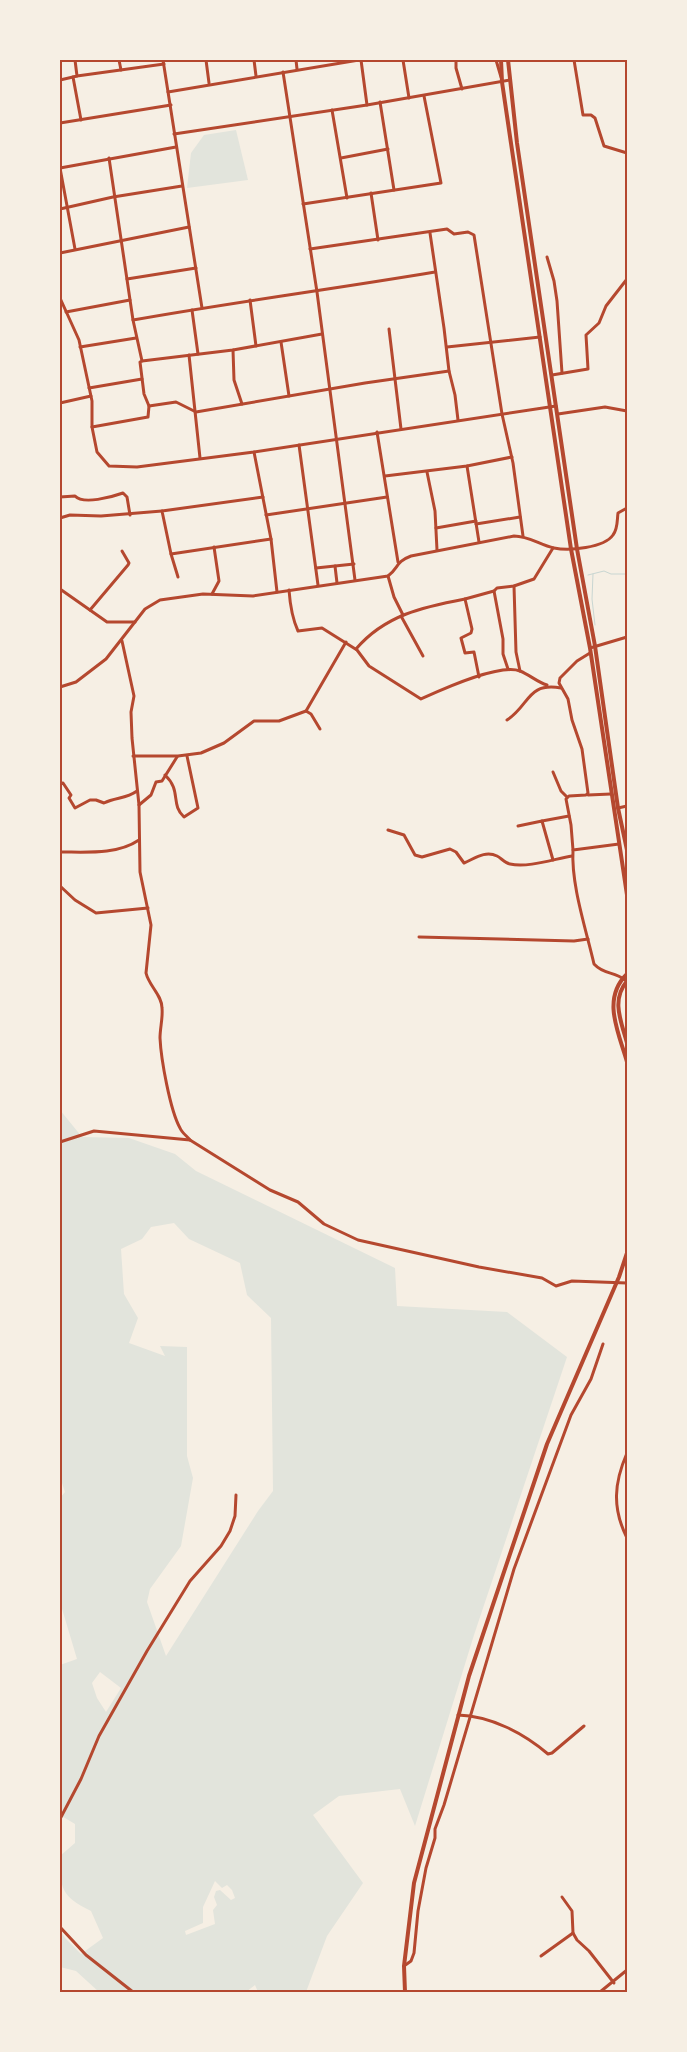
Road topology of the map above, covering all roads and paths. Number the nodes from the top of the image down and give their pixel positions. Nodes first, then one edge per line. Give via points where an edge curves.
1 (75, 60) edge
2 (119, 60) edge
3 (206, 60) edge
4 (254, 60) edge
5 (296, 60) edge
6 (360, 60) edge
7 (403, 60) edge
8 (456, 60) edge
9 (496, 60) edge
10 (502, 60) edge
11 (508, 60) edge
12 (574, 60) edge
13 (164, 62) edge
14 (298, 69) junction
15 (121, 70) junction
16 (283, 72) junction
17 (256, 76) junction
18 (75, 77) junction
19 (60, 80) edge
20 (510, 80) junction
21 (502, 82) junction
22 (209, 83) junction
23 (462, 89) junction
24 (168, 92) junction
25 (424, 96) junction
26 (409, 98) junction
27 (380, 102) junction
28 (171, 105) junction
29 (367, 105) junction
30 (332, 110) junction
31 (288, 117) junction
32 (81, 120) junction
33 (60, 123) edge
34 (174, 134) junction
35 (176, 147) junction
36 (388, 149) junction
37 (627, 153) edge
38 (108, 158) junction
39 (340, 158) junction
40 (60, 168) edge
41 (182, 186) junction
42 (394, 190) junction
43 (371, 193) junction
44 (113, 197) junction
45 (347, 198) junction
46 (303, 204) junction
47 (60, 208) edge
48 (67, 208) junction
49 (189, 227) junction
50 (430, 233) junction
51 (121, 240) junction
52 (378, 240) junction
53 (75, 249) junction
54 (310, 249) junction
55 (60, 253) edge
56 (547, 257) dead end
57 (196, 268) junction
58 (435, 272) junction
59 (127, 279) junction
60 (627, 279) edge
61 (317, 292) junction
62 (60, 298) edge
63 (130, 300) junction
64 (250, 300) junction
65 (202, 308) junction
66 (192, 310) junction
67 (66, 312) junction
68 (133, 320) junction
69 (389, 329) dead end
70 (322, 334) junction
71 (540, 337) junction
72 (136, 338) junction
73 (281, 342) junction
74 (491, 342) junction
75 (256, 346) junction
76 (80, 347) junction
77 (447, 347) junction
78 (233, 350) junction
79 (189, 354) junction
80 (198, 354) junction
81 (142, 361) junction
82 (449, 370) junction
83 (562, 373) junction
84 (552, 375) junction
85 (142, 379) junction
86 (396, 379) junction
87 (89, 388) junction
88 (330, 390) junction
89 (91, 396) junction
90 (289, 396) junction
91 (60, 403) edge
92 (242, 404) junction
93 (149, 406) junction
94 (557, 406) junction
95 (550, 407) junction
96 (627, 411) edge
97 (196, 412) junction
98 (502, 414) junction
99 (558, 414) junction
100 (458, 420) junction
101 (92, 427) junction
102 (401, 429) junction
103 (377, 432) junction
104 (335, 440) junction
105 (299, 445) junction
106 (254, 452) junction
107 (512, 457) junction
108 (200, 458) junction
109 (467, 466) junction
110 (427, 472) junction
111 (385, 476) junction
112 (60, 497) edge
113 (263, 497) junction
114 (387, 497) junction
115 (345, 504) junction
116 (627, 508) edge
117 (308, 509) junction
118 (162, 511) junction
119 (130, 514) junction
120 (266, 515) junction
121 (520, 517) junction
122 (60, 518) edge
123 (476, 522) junction
124 (436, 528) junction
125 (523, 536) junction
126 (270, 539) junction
127 (479, 542) junction
128 (214, 547) junction
129 (553, 548) junction
130 (571, 549) junction
131 (577, 549) junction
132 (122, 550) dead end
133 (437, 550) junction
134 (172, 554) junction
135 (398, 562) junction
136 (354, 564) junction
137 (335, 566) junction
138 (316, 568) junction
139 (388, 576) junction
140 (178, 577) dead end
141 (355, 580) junction
142 (337, 583) junction
143 (318, 585) junction
144 (514, 586) junction
145 (60, 588) edge
146 (289, 590) junction
147 (494, 591) junction
148 (277, 592) junction
149 (212, 594) junction
150 (465, 599) junction
151 (90, 610) junction
152 (402, 616) junction
153 (135, 622) junction
154 (627, 637) edge
155 (122, 640) junction
156 (346, 642) junction
157 (595, 646) junction
158 (590, 648) junction
159 (356, 649) junction
160 (590, 653) junction
161 (423, 656) dead end
162 (508, 669) junction
163 (520, 671) junction
164 (479, 676) junction
165 (547, 685) junction
166 (60, 687) edge
167 (560, 688) junction
168 (306, 711) junction
169 (507, 720) dead end
170 (320, 729) dead end
171 (133, 756) junction
172 (178, 756) junction
173 (187, 756) junction
174 (552, 772) dead end
175 (165, 775) junction
176 (60, 784) edge
177 (137, 792) junction
178 (611, 794) junction
179 (588, 795) junction
180 (567, 797) junction
181 (139, 806) junction
182 (627, 806) edge
183 (618, 808) junction
184 (569, 816) junction
185 (542, 821) junction
186 (518, 826) dead end
187 (388, 830) dead end
188 (139, 840) junction
189 (619, 844) junction
190 (573, 850) junction
191 (627, 850) edge
192 (60, 852) edge
193 (572, 856) junction
194 (553, 860) junction
195 (60, 886) edge
196 (627, 895) edge
197 (148, 908) junction
198 (419, 937) dead end
199 (588, 939) junction
200 (626, 979) edge
201 (627, 1043) edge
202 (627, 1062) edge
203 (190, 1140) junction
204 (60, 1142) edge
205 (627, 1253) edge
206 (616, 1283) junction
207 (627, 1283) edge
208 (604, 1344) dead end
209 (627, 1453) edge
210 (236, 1495) dead end
211 (627, 1538) edge
212 (458, 1715) junction
213 (470, 1716) junction
214 (584, 1726) dead end
215 (60, 1819) edge
216 (562, 1897) dead end
217 (60, 1927) edge
218 (573, 1933) junction
219 (541, 1956) dead end
220 (404, 1966) junction
221 (627, 1970) edge
222 (614, 1983) junction
223 (133, 1992) edge
224 (405, 1992) edge
225 (600, 1992) edge

1 - 18 street
2 - 15 street
3 - 22 street
4 - 17 street
5 - 14 street
6 - 14 street
6 - 29 street
7 - 26 street
8 - 23 street
9 - 21 street
10 - 21 main road
11 - 20 main road
12 - 37 street via 583,115 593,116 604,146
13 - 15 street
13 - 24 street
14 - 16 street
15 - 18 street
16 - 17 street
16 - 31 street
17 - 22 street
18 - 19 street
18 - 32 street
20 - 21 street
20 - 84 main road
21 - 23 street
21 - 71 main road
22 - 24 street
23 - 25 street
24 - 28 street
25 - 26 street
25 - 42 street via 441,183
26 - 27 street
27 - 29 street
27 - 36 street
28 - 32 street
28 - 34 street
29 - 30 street
30 - 31 street
30 - 39 street
31 - 34 street
31 - 46 street
32 - 33 street
34 - 35 street
35 - 38 street
35 - 41 street
36 - 39 street
36 - 42 street
38 - 40 street
38 - 44 street
39 - 45 street
40 - 48 street
41 - 44 street
41 - 49 street
42 - 43 street
43 - 45 street
43 - 52 street
44 - 48 street
44 - 51 street
45 - 46 street
46 - 54 street
47 - 48 street
48 - 53 street
49 - 51 street
49 - 57 street
50 - 52 street
50 - 58 street
50 - 74 street via 447,229 454,234 468,232 474,235
51 - 53 street
51 - 59 street
52 - 54 street
53 - 55 street
54 - 61 street
56 - 83 street via 557,301
57 - 59 street
57 - 65 street
58 - 61 street
58 - 77 street
59 - 63 street
60 - 83 street via 606,306 599,323 586,334 589,368
61 - 64 street
61 - 70 street
62 - 67 street
63 - 67 street
63 - 68 street
64 - 65 street
64 - 75 street
65 - 66 street
66 - 68 street
66 - 80 street
67 - 76 street
68 - 72 street
69 - 86 street
70 - 73 street
70 - 88 street
71 - 74 street
71 - 95 main road
72 - 76 street
72 - 81 street
73 - 75 street
73 - 90 street
74 - 77 street
74 - 98 street
75 - 78 street
76 - 87 street
77 - 82 street
78 - 80 street
78 - 92 street via 234,380
79 - 80 street
79 - 81 street
79 - 97 street
81 - 85 street
82 - 86 street
82 - 100 street
83 - 84 street
84 - 94 main road
85 - 87 street
85 - 93 street
86 - 88 street
86 - 102 street
87 - 89 street
88 - 90 street
88 - 104 street
89 - 91 street
89 - 101 street
90 - 92 street
92 - 97 street
93 - 97 street via 176,402
93 - 101 street via 148,417
94 - 95 street
94 - 99 main road
95 - 98 street
95 - 130 main road
96 - 99 street via 605,407
97 - 108 street
98 - 100 street
98 - 107 street
99 - 131 main road
100 - 102 street
101 - 108 street via 97,452 110,466 137,467
102 - 103 street
103 - 104 street
103 - 111 street
104 - 105 street
104 - 115 street
105 - 106 street
105 - 117 street
106 - 108 street
106 - 113 street
107 - 109 street
107 - 121 street
109 - 110 street
109 - 123 street
110 - 111 street
110 - 124 street
111 - 114 street
112 - 119 street via 90,500 123,493 127,497
113 - 118 street
113 - 120 street
114 - 115 street
114 - 135 street
115 - 117 street
115 - 136 street
116 - 131 street via 618,513 617,527 610,538
117 - 120 street
117 - 138 street
118 - 119 street
118 - 134 street
119 - 122 street
120 - 126 street
121 - 123 street
121 - 125 street
123 - 124 street
123 - 127 street
124 - 133 street
125 - 127 street
125 - 129 street
126 - 128 street
126 - 148 street
127 - 133 street
128 - 134 street
128 - 149 street via 219,581
129 - 130 street
129 - 144 street via 534,579
130 - 131 street
130 - 158 main road
131 - 157 main road
132 - 151 street via 128,565
133 - 135 street
134 - 140 street
135 - 139 street
136 - 137 street
136 - 141 street
137 - 138 street
137 - 142 street
138 - 143 street
139 - 141 street
139 - 152 street
141 - 142 street
142 - 143 street
143 - 146 street
144 - 147 street
144 - 163 street via 516,652
145 - 151 street
146 - 148 street
146 - 156 street via 298,630 322,628
147 - 150 street
147 - 162 street
148 - 149 street via 252,596
149 - 153 street via 160,600 144,609
150 - 152 street via 417,609
150 - 164 street via 472,629 461,638 464,653 474,652
151 - 153 street via 109,623
152 - 159 street via 374,630
152 - 161 street
153 - 155 street
154 - 157 street
155 - 166 street via 91,672
155 - 171 street via 134,696 131,712
156 - 159 street
156 - 168 street
157 - 158 street
157 - 183 main road
158 - 160 main road
159 - 164 street via 369,666 421,699
160 - 167 street via 560,678
160 - 178 main road
162 - 163 street
162 - 164 street
163 - 165 street
165 - 167 street
165 - 169 street via 527,698 519,711
167 - 179 street via 568,700 582,749
168 - 170 street
168 - 173 street via 280,720 254,721 224,743
171 - 172 street
171 - 177 street
172 - 173 street
172 - 175 street
173 - 175 street via 198,802 198,808 187,817 178,811 175,787
174 - 180 street
175 - 181 street
176 - 177 street via 63,783 71,795 68,798 75,808 90,800 104,803 128,798
177 - 181 street
178 - 179 street
178 - 189 main road
179 - 180 street
180 - 184 street
181 - 188 street
182 - 183 street
183 - 191 main road
184 - 185 street
184 - 190 street
185 - 186 street
185 - 194 street
187 - 194 street via 404,835 415,855 422,857 450,849 464,863 489,854 509,864
188 - 192 street via 114,850
188 - 197 street via 140,872
189 - 190 street
189 - 196 main road
190 - 193 street
193 - 194 street
193 - 199 street
195 - 197 street via 96,913
197 - 203 street via 151,924 146,973 162,1008 161,1059 180,1128
198 - 199 street
199 - 200 street via 594,964 600,971
200 - 201 main road via 617,1010
200 - 202 main road via 613,995 612,1010
203 - 204 street via 94,1131
203 - 206 street via 270,1190 298,1202 324,1224 358,1240 542,1278 556,1286 572,1281
205 - 206 main road
206 - 207 street
206 - 212 main road via 547,1444
208 - 213 street via 591,1379 571,1415 532,1516
209 - 211 street via 615,1493 621,1526
210 - 215 street via 230,1531 190,1581 147,1651 99,1736
212 - 213 street
212 - 220 main road via 414,1884
213 - 214 street via 488,1719 548,1754
213 - 220 street via 435,1829 418,1911 414,1953
216 - 218 street via 572,1914
217 - 223 street via 86,1955
218 - 219 street
218 - 222 street
220 - 224 main road
221 - 222 street
222 - 225 street

